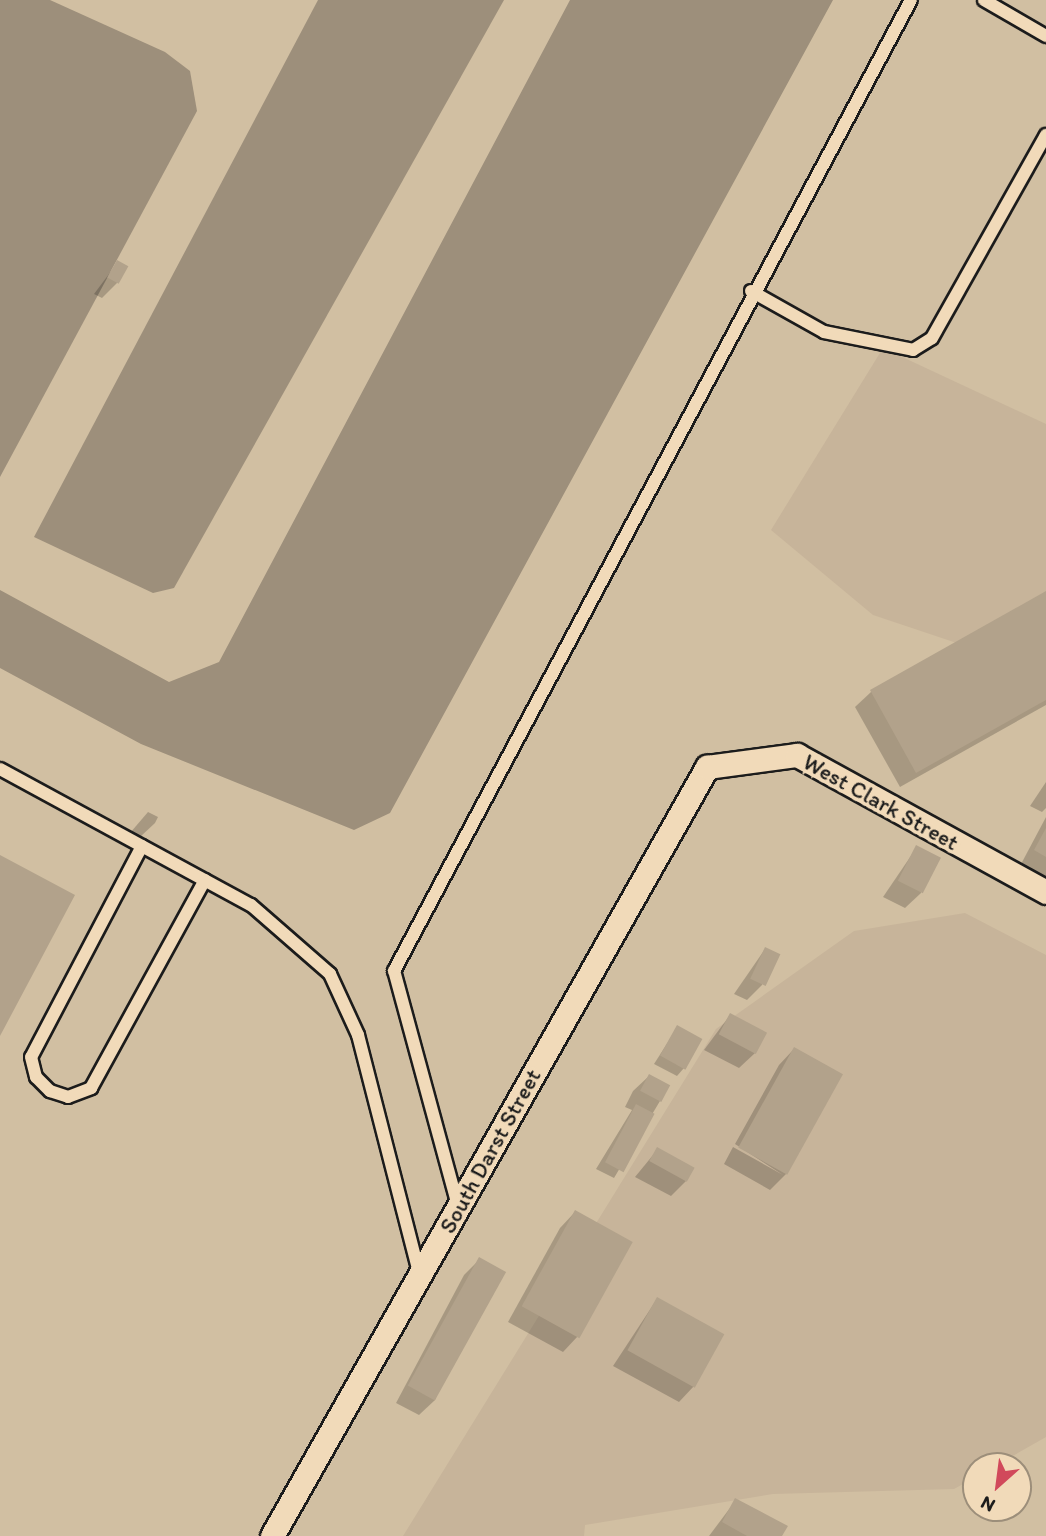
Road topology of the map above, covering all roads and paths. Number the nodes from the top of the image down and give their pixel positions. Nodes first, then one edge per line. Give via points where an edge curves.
1 (911, 0) edge
2 (984, 0) edge
3 (1046, 36) edge
4 (1046, 135) edge
5 (751, 291) junction
6 (706, 766) joint
7 (0, 769) edge
8 (142, 846) junction
9 (205, 880) junction
10 (1046, 892) edge
11 (459, 1206) junction
12 (420, 1275) junction
13 (272, 1536) edge

1 - 5 lane
2 - 3 lane
4 - 5 lane via 932,338 914,350 824,332
5 - 11 lane via 394,971
6 - 10 street, West Clark Street via 797,755
6 - 11 street, South Darst Street
7 - 8 lane
8 - 9 lane
8 - 9 lane via 32,1057 36,1077 50,1091 68,1097 91,1088
9 - 12 lane via 251,905 330,974 358,1035
11 - 12 street, South Darst Street
12 - 13 street, South Darst Street

